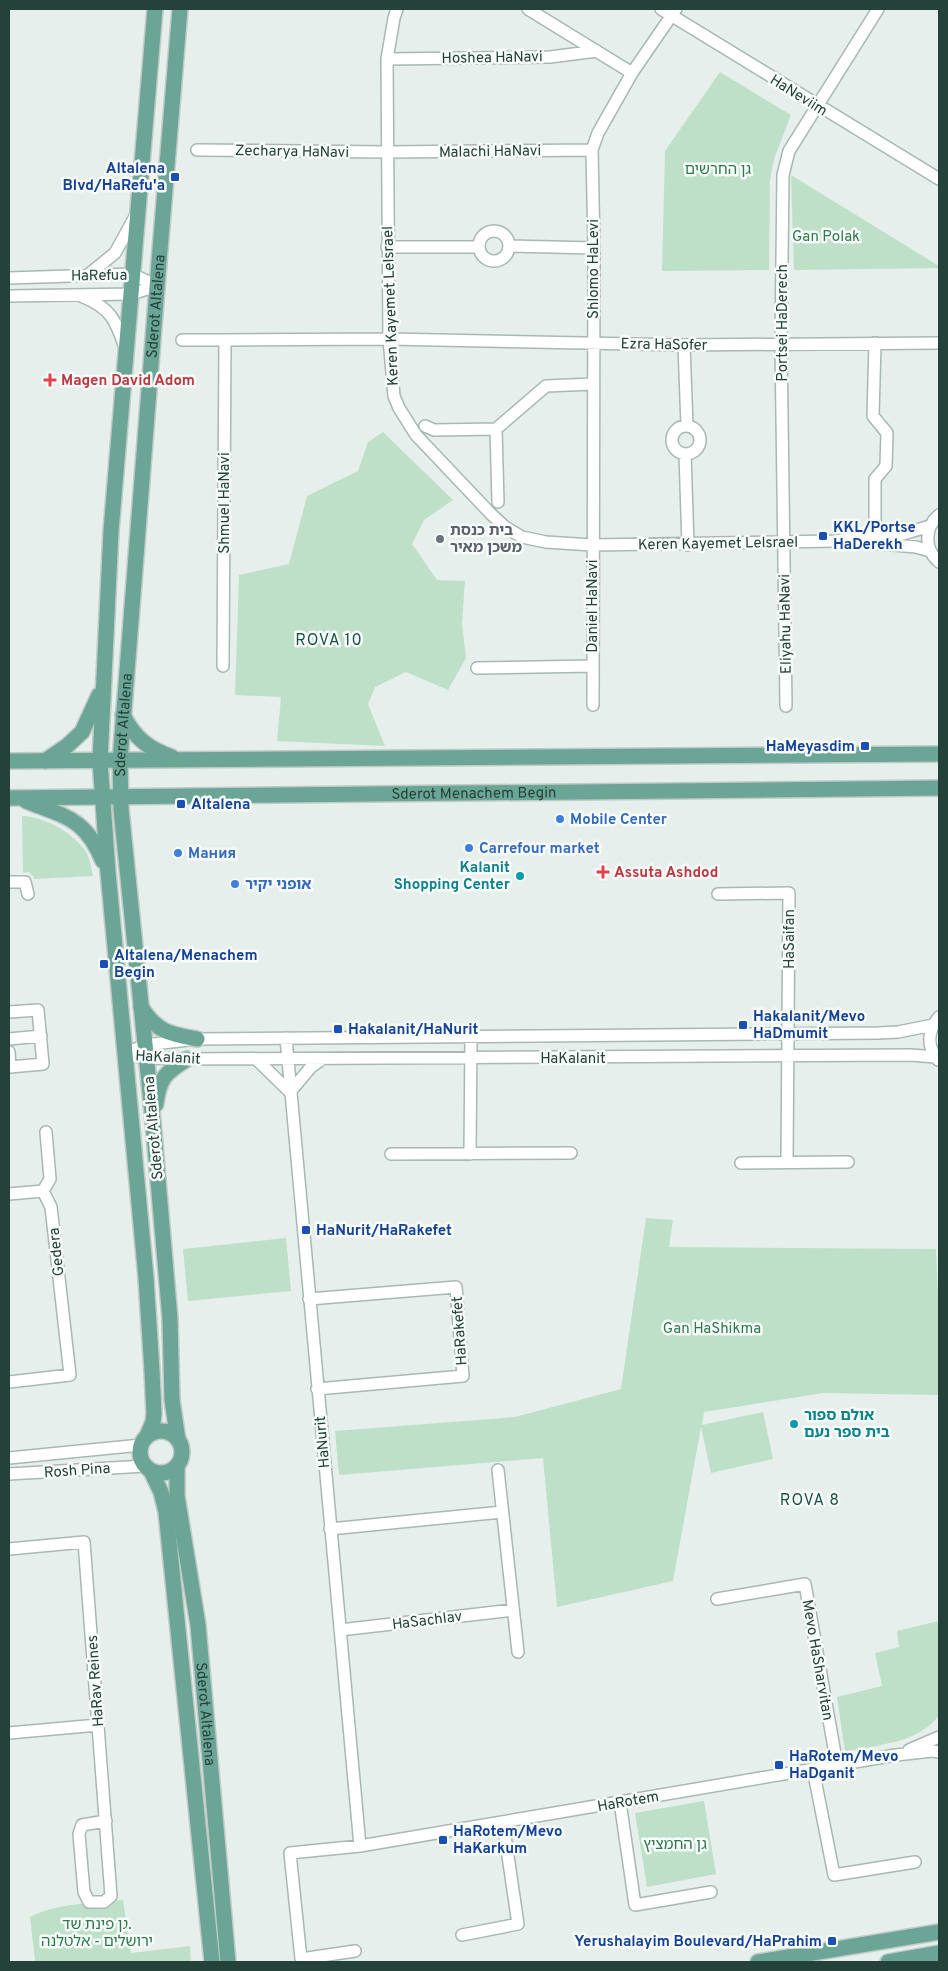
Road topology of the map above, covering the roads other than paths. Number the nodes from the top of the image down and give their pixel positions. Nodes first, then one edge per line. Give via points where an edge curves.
1 (155, 9) edge
2 (180, 9) edge
3 (398, 9) edge
4 (528, 9) edge
5 (661, 9) edge
6 (878, 9) edge
7 (674, 12) edge
8 (597, 51) junction
9 (387, 59) junction
10 (632, 73) junction
11 (816, 106) junction
12 (197, 150) dead end
13 (592, 150) junction
14 (387, 152) junction
15 (939, 180) edge
16 (138, 211) junction
17 (509, 246) junction
18 (387, 247) junction
19 (478, 247) junction
20 (594, 248) junction
21 (132, 274) junction
22 (88, 275) junction
23 (9, 278) edge
24 (157, 286) junction
25 (131, 294) junction
26 (77, 295) junction
27 (9, 296) edge
28 (182, 340) dead end
29 (225, 340) junction
30 (389, 340) junction
31 (594, 343) junction
32 (781, 344) junction
33 (874, 344) junction
34 (939, 344) edge
35 (684, 345) junction
36 (126, 352) junction
37 (593, 384) junction
38 (687, 426) junction
39 (430, 428) dead end
40 (496, 429) junction
41 (685, 454) junction
42 (498, 502) dead end
43 (939, 516) edge
44 (930, 526) junction
45 (875, 536) junction
46 (836, 541) junction
47 (784, 543) junction
48 (592, 545) junction
49 (688, 545) junction
50 (930, 550) junction
51 (939, 562) edge
52 (223, 666) dead end
53 (592, 666) junction
54 (477, 668) dead end
55 (103, 684) junction
56 (592, 705) dead end
57 (786, 706) dead end
58 (123, 715) junction
59 (939, 754) edge
60 (183, 760) junction
61 (9, 761) edge
62 (45, 761) junction
63 (100, 761) junction
64 (120, 761) junction
65 (939, 788) edge
66 (13, 798) edge
67 (102, 798) junction
68 (120, 798) junction
69 (108, 872) junction
70 (9, 882) edge
71 (28, 894) dead end
72 (718, 894) dead end
73 (141, 1007) junction
74 (9, 1012) edge
75 (938, 1019) edge
76 (788, 1034) junction
77 (41, 1036) junction
78 (471, 1036) junction
79 (286, 1038) junction
80 (9, 1039) edge
81 (197, 1039) junction
82 (145, 1051) junction
83 (9, 1052) edge
84 (124, 1054) junction
85 (788, 1056) junction
86 (471, 1058) junction
87 (256, 1059) junction
88 (287, 1059) junction
89 (322, 1059) junction
90 (937, 1059) edge
91 (187, 1060) junction
92 (290, 1092) junction
93 (153, 1122) junction
94 (46, 1132) dead end
95 (572, 1153) dead end
96 (391, 1154) dead end
97 (470, 1154) junction
98 (787, 1162) junction
99 (848, 1162) dead end
100 (741, 1163) dead end
101 (43, 1191) junction
102 (9, 1194) edge
103 (309, 1299) junction
104 (9, 1382) edge
105 (318, 1389) junction
106 (178, 1440) junction
107 (144, 1441) junction
108 (9, 1458) edge
109 (176, 1466) junction
110 (148, 1469) junction
111 (498, 1470) dead end
112 (9, 1474) edge
113 (502, 1512) junction
114 (330, 1529) junction
115 (9, 1549) edge
116 (717, 1599) dead end
117 (513, 1610) junction
118 (340, 1630) junction
119 (518, 1652) dead end
120 (98, 1725) junction
121 (9, 1734) edge
122 (939, 1737) edge
123 (939, 1752) edge
124 (896, 1755) junction
125 (837, 1765) junction
126 (813, 1769) junction
127 (620, 1802) junction
128 (106, 1820) junction
129 (503, 1822) junction
130 (360, 1846) junction
131 (915, 1862) dead end
132 (711, 1892) dead end
133 (938, 1931) edge
134 (462, 1935) dead end
135 (355, 1951) dead end
136 (939, 1954) edge
137 (212, 1962) edge
138 (228, 1962) edge
139 (758, 1962) edge
140 (888, 1962) edge

1 - 16 main road, Sderot Altalena
2 - 24 main road, Sderot Altalena
3 - 9 street, Keren Kayemet LeIsrael
4 - 8 street
5 - 7 street, HaNeviim
6 - 11 street, Portsei HaDerech
7 - 10 street, Shlomo HaLevi
7 - 11 street, HaNeviim
8 - 9 street, Hoshea HaNavi via 550,57
8 - 10 street
9 - 14 street, Keren Kayemet LeIsrael
10 - 13 street, Shlomo HaLevi via 598,132
11 - 15 street, HaNeviim
11 - 32 street, Portsei HaDerech via 789,151 783,175
12 - 14 street, Zecharya HaNavi
13 - 14 street, Malachi HaNavi
13 - 20 street, Shlomo HaLevi
14 - 18 street, Keren Kayemet LeIsrael
16 - 21 main road, Sderot Altalena
16 - 22 street via 114,253
17 - 19 street via 503,259 494,262 481,256
17 - 19 street via 503,234 494,231 484,234
17 - 20 street
18 - 19 street
18 - 30 street, Keren Kayemet LeIsrael
20 - 31 street, Shlomo HaLevi
21 - 22 street, HaRefua
21 - 24 street, HaRefua
21 - 25 main road, Sderot Altalena
22 - 23 street, HaRefua
24 - 25 street, HaRefua
24 - 58 main road, Sderot Altalena
25 - 26 street, HaRefua
25 - 36 main road, Sderot Altalena
26 - 27 street, HaRefua
26 - 36 street via 93,301 109,313 118,326
28 - 29 street
29 - 30 street
29 - 52 street, Shmuel HaNavi
30 - 31 street, Ezra HaSofer
30 - 48 street, Keren Kayemet LeIsrael via 392,385 399,408 416,435 491,514 522,537
31 - 35 street, Ezra HaSofer
31 - 37 street, Shlomo HaLevi
32 - 33 street, Ezra HaSofer
32 - 35 street, Ezra HaSofer
32 - 47 street, Portsei HaDerech
33 - 34 street, Ezra HaSofer
33 - 45 street via 873,416 888,433 886,466 875,479
35 - 38 street
36 - 55 main road, Sderot Altalena via 111,531
37 - 40 street via 546,386
37 - 48 street, Shlomo HaLevi
38 - 41 street via 698,433 700,441 696,449
38 - 41 street via 675,432 672,441 676,450
39 - 40 street
40 - 42 street
41 - 49 street
43 - 44 street
44 - 45 street, Keren Kayemet LeIsrael via 903,534
44 - 50 street
45 - 46 street, Keren Kayemet LeIsrael
46 - 47 street, Keren Kayemet LeIsrael
46 - 50 street, Keren Kayemet LeIsrael
47 - 49 street, Keren Kayemet LeIsrael
47 - 57 street, Eliyahu HaNavi
48 - 49 street, Keren Kayemet LeIsrael
48 - 53 street, Daniel HaNavi
50 - 51 street
53 - 54 street, Daniel HaNavi
53 - 56 street, Daniel HaNavi
55 - 62 main road via 82,732
55 - 63 main road, Sderot Altalena
58 - 60 main road via 139,740 157,752
58 - 64 main road, Sderot Altalena
59 - 60 main road
60 - 64 main road
61 - 62 main road
62 - 63 main road
63 - 64 main road
63 - 67 main road, Sderot Altalena
64 - 68 main road, Sderot Altalena
65 - 68 main road, Sderot Menachem Begin
66 - 67 main road, Sderot Menachem Begin
66 - 69 main road via 81,825 97,846
67 - 68 main road, Sderot Menachem Begin
67 - 69 main road, Sderot Altalena
68 - 73 main road, Sderot Altalena
69 - 84 main road, Sderot Altalena
70 - 71 street via 25,882
72 - 76 street, HaSaifan via 789,893
73 - 81 main road via 148,1019 164,1032
73 - 82 main road, Sderot Altalena
74 - 77 street via 38,1010
75 - 76 street, HaKalanit via 898,1032
75 - 90 street via 930,1041
76 - 78 street, HaKalanit
76 - 85 street, HaSaifan
77 - 80 street
77 - 83 street via 43,1064 10,1067
78 - 79 street, HaKalanit
78 - 86 street
79 - 81 street, HaKalanit
79 - 88 street, HaNurit
81 - 82 street, HaKalanit
82 - 84 street, HaKalanit
82 - 91 street, HaKalanit
82 - 93 main road, Sderot Altalena
84 - 107 main road, Sderot Altalena via 152,1371 154,1414
85 - 86 street, HaKalanit
85 - 90 street, HaKalanit via 911,1055
85 - 98 street, HaSaifan
86 - 89 street, HaKalanit
86 - 97 street
87 - 88 street, HaKalanit
87 - 91 street, HaKalanit
87 - 92 street
88 - 89 street, HaKalanit
88 - 92 street, HaNurit
89 - 92 street
91 - 93 main road via 163,1078
92 - 103 street, HaNurit
93 - 106 main road, Sderot Altalena via 170,1319 173,1414
94 - 101 street via 50,1178
95 - 97 street
96 - 97 street
98 - 99 street
98 - 100 street
101 - 102 street
101 - 104 street, Gedera via 51,1207 70,1376
103 - 105 street, HaNurit
103 - 105 street, HaRakefet via 456,1287 463,1376
105 - 114 street, HaNurit
106 - 107 main road via 160,1431
106 - 109 main road via 182,1454
107 - 108 street, Rosh Pina
107 - 110 main road via 140,1457
109 - 110 main road via 167,1472 156,1473
109 - 138 main road, Sderot Altalena via 177,1496 198,1625
110 - 112 street, Rosh Pina
110 - 137 main road, Sderot Altalena via 161,1492 166,1512
111 - 113 street
113 - 114 street
113 - 117 street
114 - 118 street, HaNurit
115 - 120 street, HaRav Reines via 84,1542
116 - 125 street, Mevo HaSharvitan via 805,1584
117 - 118 street, HaSachlav
117 - 119 street
118 - 130 street, HaNurit
120 - 121 street
120 - 128 street, HaRav Reines
122 - 124 street, HaRotem
123 - 124 street, HaRotem
124 - 125 street, HaRotem
125 - 126 street, HaRotem
126 - 127 street, HaRotem
126 - 131 street via 834,1875
127 - 129 street, HaRotem
127 - 132 street via 635,1906
128 - 128 street, HaRav Reines via 111,1896 104,1902 89,1902 84,1892 79,1834 82,1825
129 - 130 street, HaRotem
129 - 134 street via 518,1924
130 - 135 street, HaRotem via 290,1853 301,1959
133 - 139 main road
136 - 140 main road

